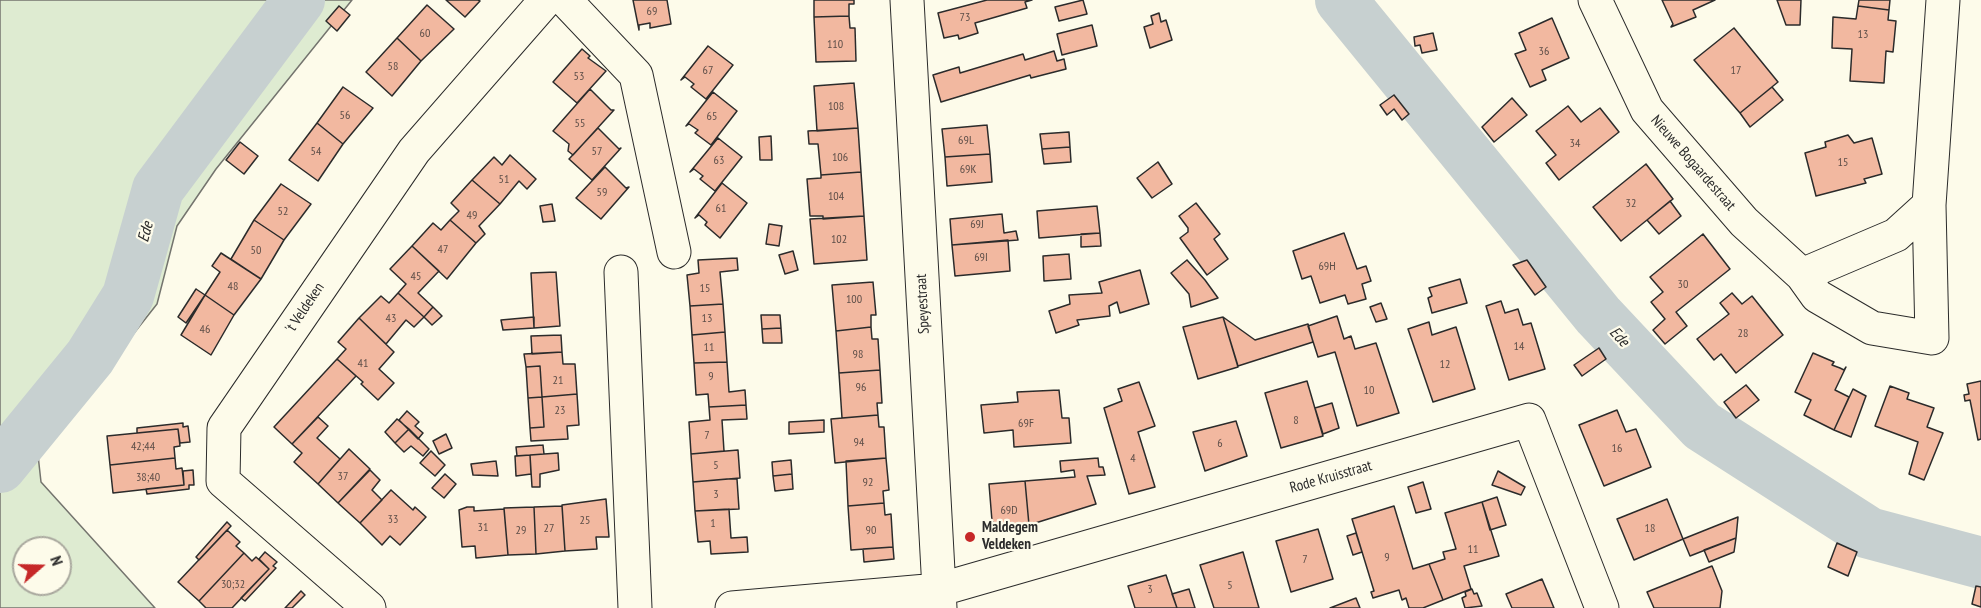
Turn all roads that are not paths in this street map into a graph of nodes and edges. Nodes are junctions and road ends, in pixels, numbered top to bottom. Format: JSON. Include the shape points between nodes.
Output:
{"nodes":[{"id":1,"x":546,"y":0,"type":"edge"},
{"id":2,"x":565,"y":0,"type":"edge"},
{"id":3,"x":907,"y":0,"type":"edge"},
{"id":4,"x":1595,"y":0,"type":"edge"},
{"id":5,"x":1943,"y":0,"type":"edge"},
{"id":6,"x":1929,"y":205,"type":"junction"},
{"id":7,"x":674,"y":252,"type":"dead end"},
{"id":8,"x":621,"y":272,"type":"dead end"},
{"id":9,"x":1802,"y":275,"type":"junction"},
{"id":10,"x":939,"y":599,"type":"edge"},
{"id":11,"x":369,"y":608,"type":"edge"},
{"id":12,"x":635,"y":608,"type":"edge"},
{"id":13,"x":732,"y":608,"type":"edge"},
{"id":14,"x":1602,"y":608,"type":"edge"}],
"edges":[{"from":1,"to":11,"type":"street","name":"'t Veldeken","via":[[414,151],[224,428],[223,481]]},
{"from":2,"to":7,"type":"street","via":[[636,75]]},
{"from":3,"to":10,"type":"street","name":"Speyestraat"},
{"from":4,"to":9,"type":"street","name":"Nieuwe Bogaardestraat","via":[[1647,110],[1744,222]]},
{"from":5,"to":6,"type":"street","name":"Nieuwe Bogaardestraat"},
{"from":6,"to":9,"type":"street","via":[[1896,235]]},
{"from":6,"to":9,"type":"street","name":"Nieuwe Bogaardestraat","via":[[1932,338],[1872,328],[1817,296]]},
{"from":8,"to":12,"type":"street"},
{"from":10,"to":13,"type":"street"},
{"from":10,"to":14,"type":"street","name":"Rode Kruisstraat","via":[[1529,420]]}]}
